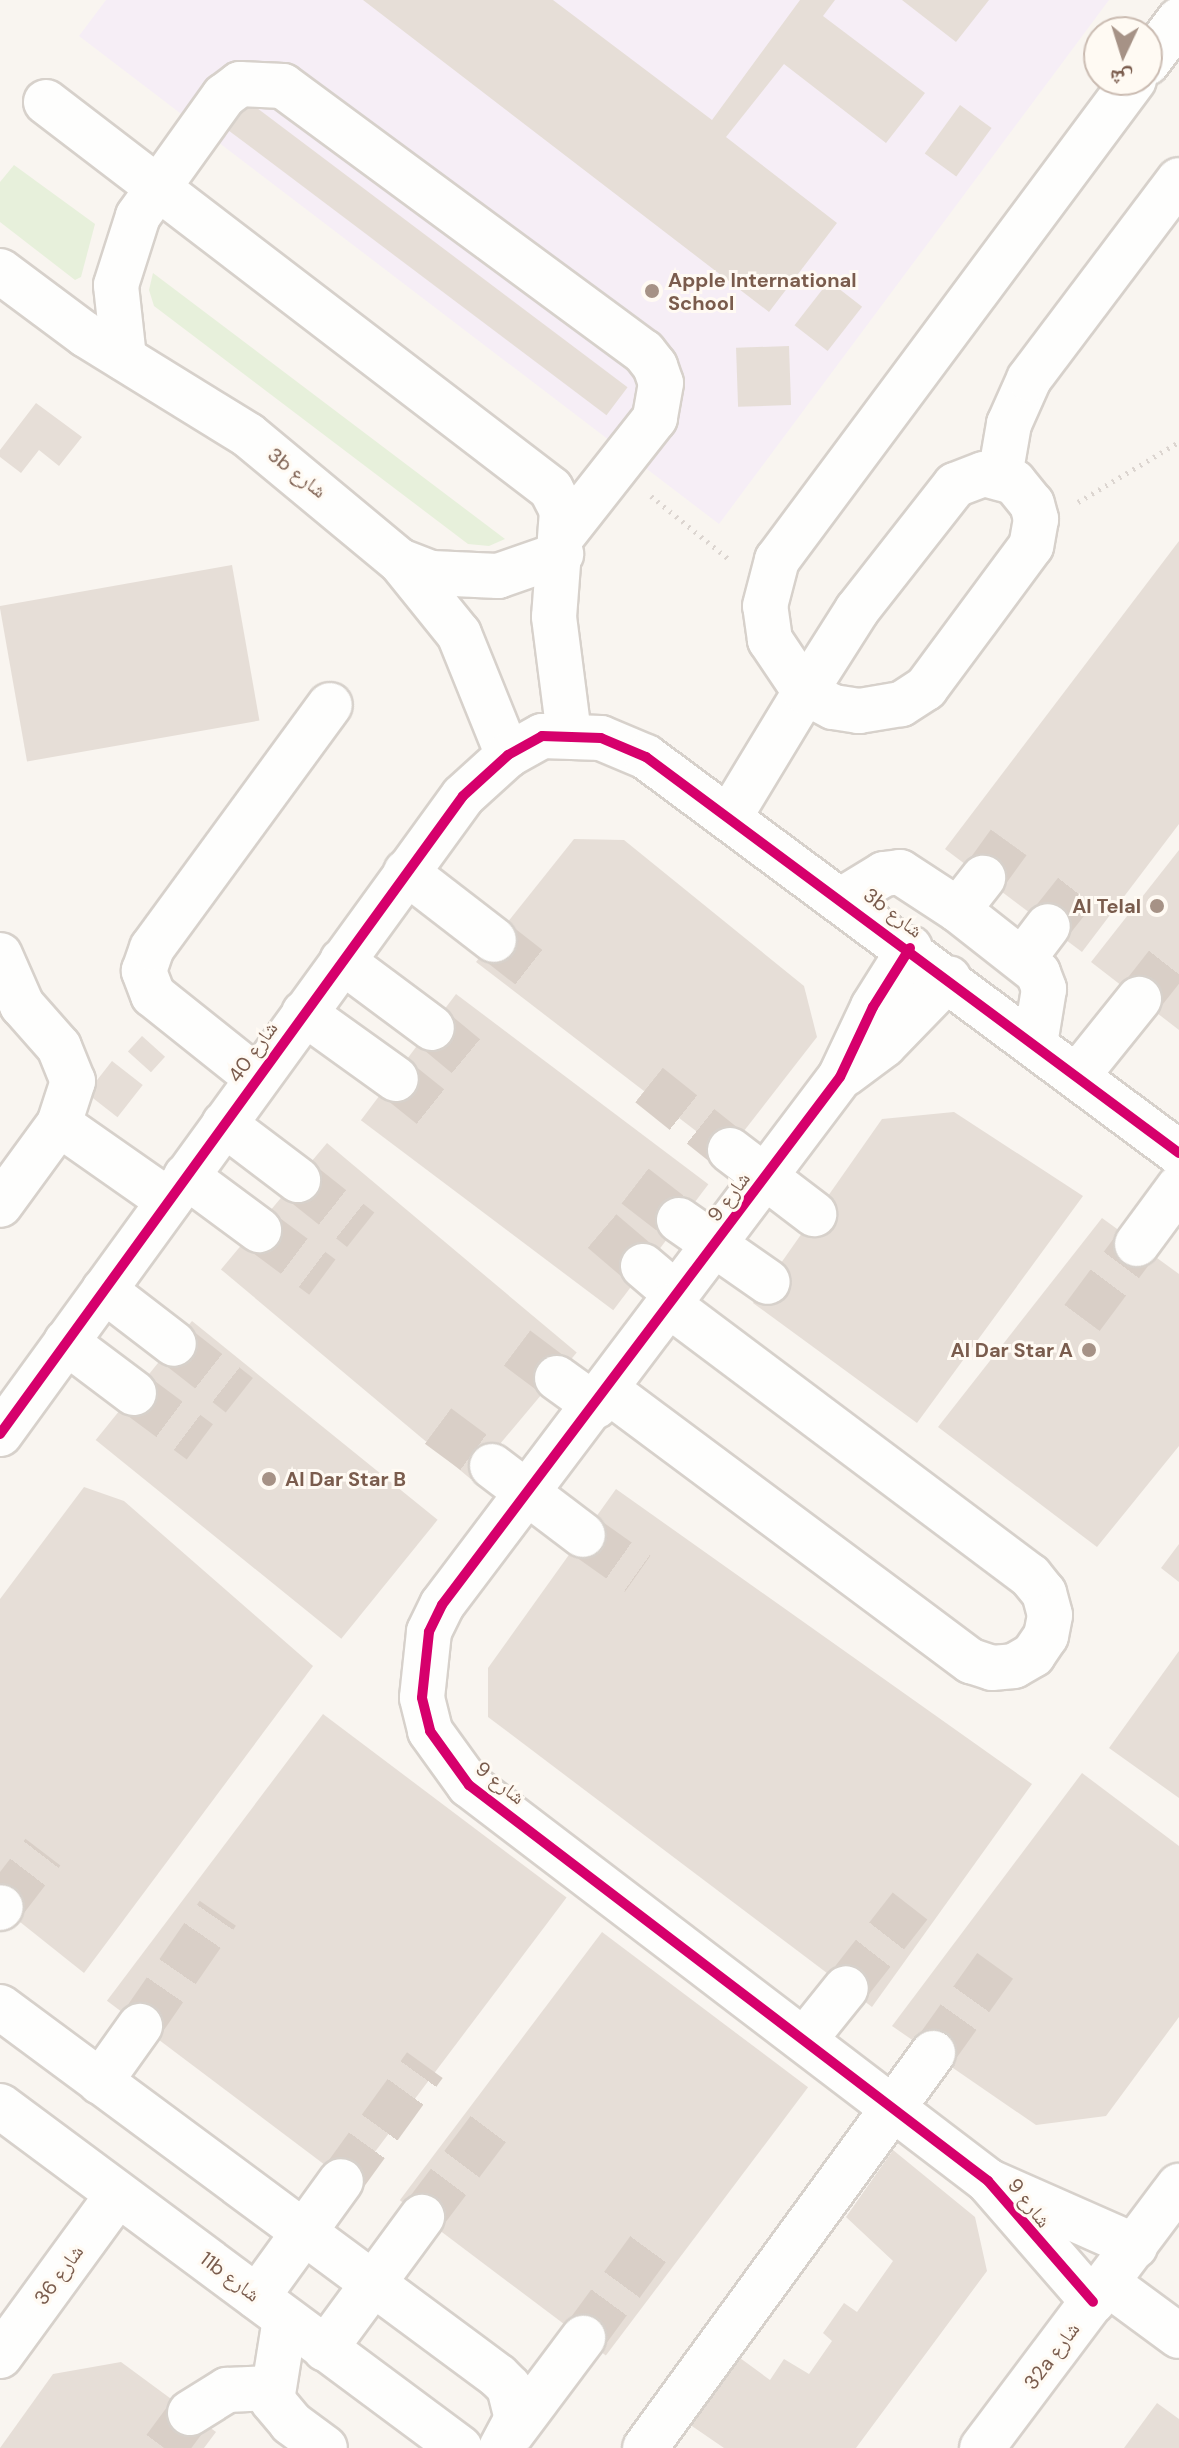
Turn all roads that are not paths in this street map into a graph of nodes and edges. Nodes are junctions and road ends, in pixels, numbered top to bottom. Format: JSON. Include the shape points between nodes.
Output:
{"nodes":[{"id":1,"x":1179,"y":20,"type":"edge"},
{"id":2,"x":1163,"y":42,"type":"edge"},
{"id":3,"x":1122,"y":96,"type":"edge"},
{"id":4,"x":46,"y":102,"type":"dead end"},
{"id":5,"x":1179,"y":180,"type":"edge"},
{"id":6,"x":157,"y":187,"type":"junction"},
{"id":7,"x":0,"y":271,"type":"edge"},
{"id":8,"x":124,"y":358,"type":"junction"},
{"id":9,"x":1000,"y":476,"type":"junction"},
{"id":10,"x":562,"y":544,"type":"junction"},
{"id":11,"x":400,"y":561,"type":"junction"},
{"id":12,"x":805,"y":692,"type":"junction"},
{"id":13,"x":330,"y":705,"type":"dead end"},
{"id":14,"x":569,"y":734,"type":"junction"},
{"id":15,"x":508,"y":755,"type":"junction"},
{"id":16,"x":730,"y":816,"type":"junction"},
{"id":17,"x":406,"y":872,"type":"junction"},
{"id":18,"x":843,"y":899,"type":"junction"},
{"id":19,"x":494,"y":940,"type":"tunnel mouth"},
{"id":20,"x":910,"y":948,"type":"junction"},
{"id":21,"x":0,"y":955,"type":"edge"},
{"id":22,"x":342,"y":961,"type":"junction"},
{"id":23,"x":949,"y":978,"type":"junction"},
{"id":24,"x":1139,"y":999,"type":"tunnel mouth"},
{"id":25,"x":304,"y":1013,"type":"junction"},
{"id":26,"x":432,"y":1028,"type":"tunnel mouth"},
{"id":27,"x":1035,"y":1044,"type":"junction"},
{"id":28,"x":1077,"y":1076,"type":"junction"},
{"id":29,"x":840,"y":1077,"type":"junction"},
{"id":30,"x":257,"y":1078,"type":"junction"},
{"id":31,"x":396,"y":1079,"type":"tunnel mouth"},
{"id":32,"x":59,"y":1124,"type":"junction"},
{"id":33,"x":224,"y":1124,"type":"junction"},
{"id":34,"x":730,"y":1150,"type":"tunnel mouth"},
{"id":35,"x":1179,"y":1153,"type":"edge"},
{"id":36,"x":765,"y":1178,"type":"junction"},
{"id":37,"x":298,"y":1180,"type":"tunnel mouth"},
{"id":38,"x":1179,"y":1187,"type":"edge"},
{"id":39,"x":178,"y":1188,"type":"junction"},
{"id":40,"x":0,"y":1205,"type":"edge"},
{"id":41,"x":814,"y":1214,"type":"dead end"},
{"id":42,"x":679,"y":1220,"type":"tunnel mouth"},
{"id":43,"x":259,"y":1230,"type":"tunnel mouth"},
{"id":44,"x":1137,"y":1244,"type":"tunnel mouth"},
{"id":45,"x":715,"y":1245,"type":"junction"},
{"id":46,"x":643,"y":1266,"type":"tunnel mouth"},
{"id":47,"x":768,"y":1282,"type":"dead end"},
{"id":48,"x":104,"y":1290,"type":"junction"},
{"id":49,"x":674,"y":1300,"type":"junction"},
{"id":50,"x":66,"y":1342,"type":"junction"},
{"id":51,"x":174,"y":1344,"type":"tunnel mouth"},
{"id":52,"x":557,"y":1378,"type":"tunnel mouth"},
{"id":53,"x":134,"y":1393,"type":"tunnel mouth"},
{"id":54,"x":601,"y":1398,"type":"junction"},
{"id":55,"x":0,"y":1434,"type":"edge"},
{"id":56,"x":492,"y":1466,"type":"tunnel mouth"},
{"id":57,"x":529,"y":1494,"type":"junction"},
{"id":58,"x":583,"y":1535,"type":"tunnel mouth"},
{"id":59,"x":846,"y":1988,"type":"tunnel mouth"},
{"id":60,"x":0,"y":2007,"type":"edge"},
{"id":61,"x":140,"y":2026,"type":"tunnel mouth"},
{"id":62,"x":805,"y":2039,"type":"junction"},
{"id":63,"x":933,"y":2053,"type":"tunnel mouth"},
{"id":64,"x":100,"y":2082,"type":"junction"},
{"id":65,"x":0,"y":2106,"type":"edge"},
{"id":66,"x":895,"y":2109,"type":"junction"},
{"id":67,"x":341,"y":2181,"type":"tunnel mouth"},
{"id":68,"x":988,"y":2181,"type":"junction"},
{"id":69,"x":1179,"y":2186,"type":"edge"},
{"id":70,"x":118,"y":2194,"type":"junction"},
{"id":71,"x":422,"y":2217,"type":"tunnel mouth"},
{"id":72,"x":303,"y":2234,"type":"junction"},
{"id":73,"x":1135,"y":2246,"type":"junction"},
{"id":74,"x":372,"y":2283,"type":"junction"},
{"id":75,"x":1100,"y":2292,"type":"junction"},
{"id":76,"x":271,"y":2308,"type":"junction"},
{"id":77,"x":1179,"y":2336,"type":"edge"},
{"id":78,"x":583,"y":2338,"type":"tunnel mouth"},
{"id":79,"x":325,"y":2349,"type":"junction"},
{"id":80,"x":0,"y":2356,"type":"edge"},
{"id":81,"x":190,"y":2413,"type":"tunnel mouth"},
{"id":82,"x":278,"y":2420,"type":"edge"},
{"id":83,"x":507,"y":2440,"type":"edge"},
{"id":84,"x":325,"y":2448,"type":"edge"},
{"id":85,"x":460,"y":2448,"type":"edge"},
{"id":86,"x":645,"y":2448,"type":"edge"},
{"id":87,"x":982,"y":2448,"type":"edge"}],
"edges":[{"from":1,"to":2,"type":"street"},
{"from":3,"to":12,"type":"street","via":[[786,547],[767,590],[770,640]]},
{"from":4,"to":6,"type":"street"},
{"from":5,"to":9,"type":"street","via":[[1029,379],[1009,424]]},
{"from":6,"to":8,"type":"street","via":[[123,250],[116,285]]},
{"from":6,"to":10,"type":"street","via":[[534,472],[562,511]]},
{"from":6,"to":10,"type":"street","via":[[224,96],[240,84],[262,81],[299,95],[644,352],[658,375],[661,401],[655,418]]},
{"from":7,"to":8,"type":"street","name":"3b شارع"},
{"from":8,"to":11,"type":"street","name":"3b شارع","via":[[258,443]]},
{"from":9,"to":12,"type":"street","via":[[969,477],[945,497],[857,610]]},
{"from":9,"to":12,"type":"street","via":[[1024,492],[1036,519],[1031,546],[926,688],[901,704],[859,711],[833,707]]},
{"from":10,"to":11,"type":"street","via":[[498,576],[432,573]]},
{"from":10,"to":14,"type":"street","via":[[554,617]]},
{"from":11,"to":15,"type":"street","name":"3b شارع","via":[[465,645]]},
{"from":12,"to":16,"type":"street"},
{"from":13,"to":30,"type":"street","via":[[152,948],[144,971],[153,995]]},
{"from":14,"to":15,"type":"street","name":"شارع 40","via":[[542,736]]},
{"from":14,"to":16,"type":"street","name":"3b شارع","via":[[601,738],[646,757]]},
{"from":15,"to":17,"type":"street","name":"شارع 40","via":[[463,796]]},
{"from":16,"to":18,"type":"street","name":"3b شارع"},
{"from":17,"to":19,"type":"street"},
{"from":17,"to":22,"type":"street","name":"شارع 40"},
{"from":18,"to":20,"type":"street","name":"3b شارع"},
{"from":18,"to":27,"type":"street","via":[[884,874],[900,872],[971,894],[1035,943],[1044,989]]},
{"from":20,"to":23,"type":"street","name":"3b شارع"},
{"from":20,"to":29,"type":"street","name":"شارع 9","via":[[873,1007]]},
{"from":21,"to":32,"type":"street","via":[[22,1005],[70,1064],[72,1096]]},
{"from":22,"to":25,"type":"street","name":"شارع 40"},
{"from":22,"to":26,"type":"street"},
{"from":23,"to":27,"type":"street","name":"3b شارع"},
{"from":23,"to":29,"type":"street","name":"شارع 9","via":[[884,1045]]},
{"from":24,"to":28,"type":"street"},
{"from":25,"to":30,"type":"street","name":"شارع 40"},
{"from":25,"to":31,"type":"street"},
{"from":27,"to":28,"type":"street","name":"3b شارع"},
{"from":28,"to":35,"type":"street","name":"3b شارع"},
{"from":29,"to":36,"type":"street","name":"شارع 9"},
{"from":30,"to":33,"type":"street","name":"شارع 40"},
{"from":32,"to":39,"type":"street"},
{"from":32,"to":40,"type":"street"},
{"from":33,"to":37,"type":"street"},
{"from":33,"to":39,"type":"street","name":"شارع 40"},
{"from":34,"to":36,"type":"street"},
{"from":36,"to":41,"type":"street"},
{"from":36,"to":45,"type":"street","name":"شارع 9"},
{"from":38,"to":44,"type":"street"},
{"from":39,"to":43,"type":"street"},
{"from":39,"to":48,"type":"street","name":"شارع 40"},
{"from":42,"to":45,"type":"street"},
{"from":45,"to":47,"type":"street"},
{"from":45,"to":49,"type":"street","name":"شارع 9"},
{"from":46,"to":49,"type":"street"},
{"from":48,"to":50,"type":"street","name":"شارع 40"},
{"from":48,"to":51,"type":"street"},
{"from":49,"to":54,"type":"street","name":"شارع 9"},
{"from":49,"to":54,"type":"street","via":[[1030,1576],[1044,1593],[1050,1615],[1046,1636],[1033,1655],[1014,1666],[992,1668],[971,1661]]},
{"from":50,"to":53,"type":"street"},
{"from":50,"to":55,"type":"street","name":"شارع 40"},
{"from":52,"to":54,"type":"street"},
{"from":54,"to":57,"type":"street","name":"شارع 9"},
{"from":56,"to":57,"type":"street"},
{"from":57,"to":58,"type":"street"},
{"from":57,"to":62,"type":"street","name":"شارع 9","via":[[468,1576],[446,1645],[448,1714],[475,1777],[497,1804]]},
{"from":59,"to":62,"type":"street"},
{"from":60,"to":64,"type":"street"},
{"from":61,"to":64,"type":"street"},
{"from":62,"to":66,"type":"street","name":"شارع 9"},
{"from":63,"to":66,"type":"street"},
{"from":64,"to":72,"type":"street"},
{"from":65,"to":70,"type":"street","name":"11b شارع"},
{"from":66,"to":68,"type":"street","name":"شارع 9"},
{"from":66,"to":86,"type":"street"},
{"from":67,"to":72,"type":"street"},
{"from":68,"to":73,"type":"street","name":"شارع 9"},
{"from":68,"to":75,"type":"street","name":"شارع 9","via":[[1024,2228]]},
{"from":69,"to":73,"type":"street","name":"32a شارع"},
{"from":70,"to":76,"type":"street","name":"11b شارع"},
{"from":70,"to":80,"type":"street","name":"شارع 36"},
{"from":71,"to":74,"type":"street"},
{"from":72,"to":74,"type":"street"},
{"from":72,"to":76,"type":"street"},
{"from":73,"to":75,"type":"street","name":"32a شارع"},
{"from":74,"to":79,"type":"street"},
{"from":74,"to":83,"type":"street","via":[[509,2387],[517,2418]]},
{"from":75,"to":77,"type":"street","name":"شارع 9"},
{"from":75,"to":87,"type":"street","name":"32a شارع"},
{"from":76,"to":79,"type":"street","name":"11b شارع"},
{"from":76,"to":82,"type":"street"},
{"from":78,"to":83,"type":"street"},
{"from":79,"to":85,"type":"street","name":"11b شارع"},
{"from":81,"to":82,"type":"street","via":[[227,2390]]},
{"from":82,"to":84,"type":"street"}]}
